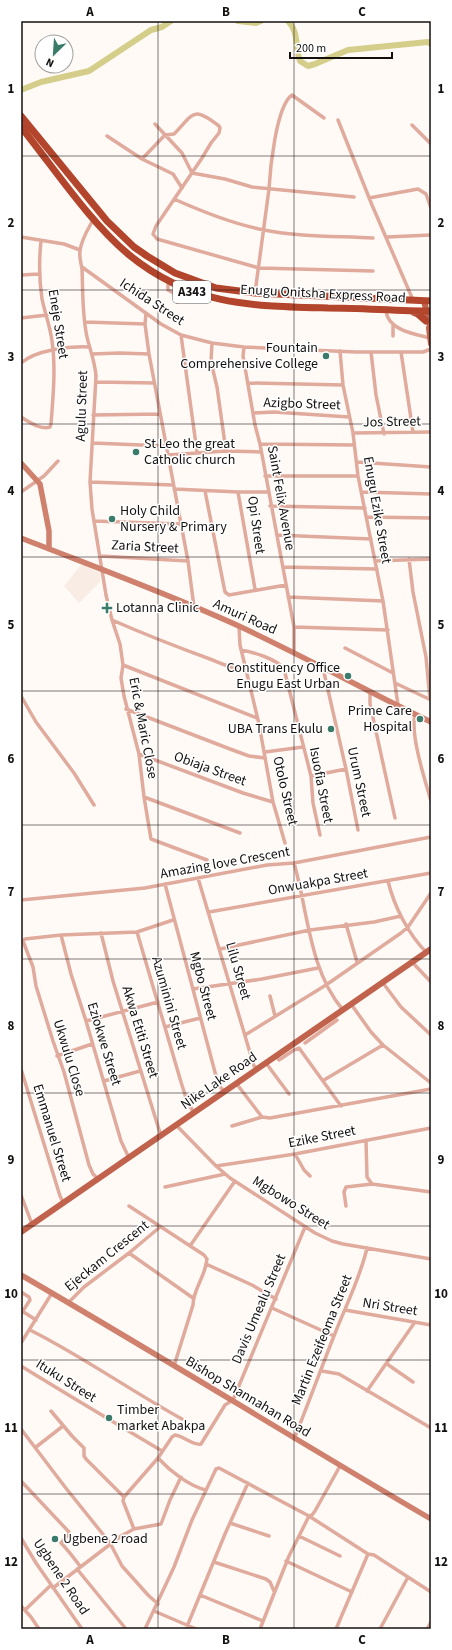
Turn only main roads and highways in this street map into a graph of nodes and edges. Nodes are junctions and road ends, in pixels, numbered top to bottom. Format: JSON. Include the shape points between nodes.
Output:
{"nodes":[{"id":1,"x":21,"y":116,"type":"edge"},
{"id":2,"x":21,"y":127,"type":"edge"},
{"id":3,"x":413,"y":301,"type":"junction"},
{"id":4,"x":427,"y":301,"type":"edge"},
{"id":5,"x":409,"y":311,"type":"junction"},
{"id":6,"x":425,"y":311,"type":"edge"},
{"id":7,"x":429,"y":322,"type":"edge"},
{"id":8,"x":431,"y":341,"type":"edge"},
{"id":9,"x":21,"y":462,"type":"edge"},
{"id":10,"x":21,"y":538,"type":"edge"},
{"id":11,"x":49,"y":549,"type":"junction"},
{"id":12,"x":431,"y":722,"type":"edge"},
{"id":13,"x":429,"y":951,"type":"edge"},
{"id":14,"x":21,"y":1232,"type":"edge"},
{"id":15,"x":21,"y":1275,"type":"edge"},
{"id":16,"x":431,"y":1519,"type":"edge"}],
"edges":[{"from":1,"to":3,"type":"highway","name":"Enugu Onitsha Express Road","number":"A343","via":[[107,221],[134,247],[164,267],[185,277],[216,288],[255,293]]},
{"from":2,"to":5,"type":"highway","name":"Enugu Onitsha Express Road","number":"A343","via":[[94,219],[128,254],[147,269],[181,288],[208,297],[253,305]]},
{"from":3,"to":4,"type":"highway","name":"Enugu Onitsha Express Road","number":"A343"},
{"from":3,"to":6,"type":"main road"},
{"from":4,"to":6,"type":"main road"},
{"from":5,"to":6,"type":"highway","name":"Enugu Onitsha Express Road","number":"A343"},
{"from":5,"to":7,"type":"highway"},
{"from":6,"to":7,"type":"main road"},
{"from":7,"to":8,"type":"main road"},
{"from":9,"to":11,"type":"main road","via":[[38,480],[49,531]]},
{"from":10,"to":11,"type":"main road","name":"Amuri Road"},
{"from":11,"to":12,"type":"main road","name":"Amuri Road","via":[[239,627]]},
{"from":13,"to":14,"type":"main road","name":"Nike Lake Road","via":[[351,1004],[304,1040],[258,1068]]},
{"from":15,"to":16,"type":"main road","name":"Bishop Shannahan Road"}]}
